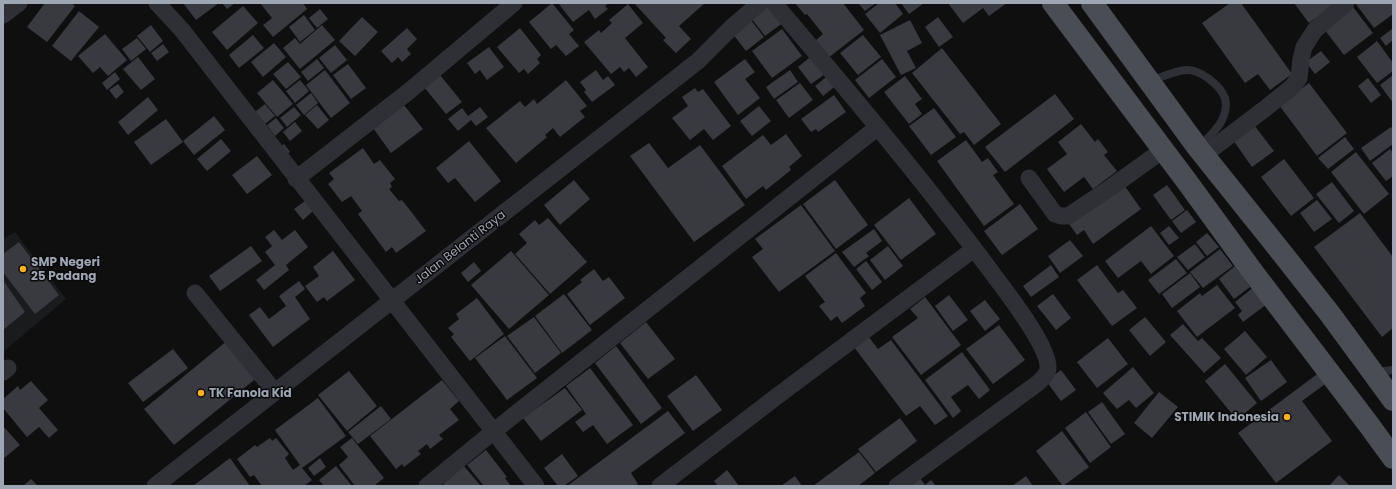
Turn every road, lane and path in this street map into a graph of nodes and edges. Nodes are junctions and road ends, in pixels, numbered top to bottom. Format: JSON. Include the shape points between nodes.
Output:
{"nodes":[{"id":1,"x":19,"y":3,"type":"edge"},
{"id":2,"x":157,"y":3,"type":"edge"},
{"id":3,"x":514,"y":3,"type":"edge"},
{"id":4,"x":760,"y":3,"type":"edge"},
{"id":5,"x":774,"y":3,"type":"edge"},
{"id":6,"x":1053,"y":3,"type":"edge"},
{"id":7,"x":1092,"y":3,"type":"edge"},
{"id":8,"x":1346,"y":3,"type":"edge"},
{"id":9,"x":3,"y":15,"type":"edge"},
{"id":10,"x":1150,"y":81,"type":"junction"},
{"id":11,"x":878,"y":127,"type":"junction"},
{"id":12,"x":1163,"y":150,"type":"junction"},
{"id":13,"x":1201,"y":152,"type":"junction"},
{"id":14,"x":296,"y":178,"type":"junction"},
{"id":15,"x":1029,"y":178,"type":"dead end"},
{"id":16,"x":1241,"y":201,"type":"junction"},
{"id":17,"x":1216,"y":221,"type":"junction"},
{"id":18,"x":974,"y":249,"type":"junction"},
{"id":19,"x":195,"y":293,"type":"dead end"},
{"id":20,"x":392,"y":300,"type":"junction"},
{"id":21,"x":1383,"y":371,"type":"edge"},
{"id":22,"x":275,"y":392,"type":"junction"},
{"id":23,"x":1393,"y":400,"type":"edge"},
{"id":24,"x":494,"y":431,"type":"junction"},
{"id":25,"x":1393,"y":458,"type":"edge"},
{"id":26,"x":155,"y":486,"type":"edge"},
{"id":27,"x":427,"y":486,"type":"edge"},
{"id":28,"x":536,"y":486,"type":"edge"},
{"id":29,"x":660,"y":486,"type":"edge"},
{"id":30,"x":897,"y":486,"type":"edge"}],
"edges":[{"from":1,"to":9,"type":"street"},
{"from":2,"to":14,"type":"street","via":[[182,30]]},
{"from":3,"to":14,"type":"street","via":[[408,92]]},
{"from":4,"to":20,"type":"street","name":"Jalan Belanti Raya","via":[[698,61]]},
{"from":5,"to":11,"type":"street"},
{"from":6,"to":12,"type":"main road"},
{"from":7,"to":10,"type":"main road"},
{"from":8,"to":13,"type":"street","via":[[1315,30],[1304,47],[1299,78],[1292,87],[1268,108]]},
{"from":10,"to":13,"type":"main road"},
{"from":10,"to":13,"type":"lane","via":[[1187,70],[1205,75],[1216,85],[1225,98],[1225,111],[1221,122]]},
{"from":11,"to":18,"type":"street"},
{"from":11,"to":24,"type":"street"},
{"from":12,"to":15,"type":"street","via":[[1068,216],[1056,214]]},
{"from":12,"to":17,"type":"main road"},
{"from":13,"to":16,"type":"main road"},
{"from":14,"to":20,"type":"street"},
{"from":16,"to":17,"type":"main road"},
{"from":16,"to":21,"type":"main road","via":[[1306,284]]},
{"from":17,"to":25,"type":"main road"},
{"from":18,"to":29,"type":"street"},
{"from":18,"to":30,"type":"street","via":[[1022,314],[1039,342],[1048,369],[1038,383]]},
{"from":19,"to":22,"type":"street"},
{"from":20,"to":22,"type":"street","name":"Jalan Belanti Raya"},
{"from":20,"to":24,"type":"street"},
{"from":21,"to":23,"type":"main road"},
{"from":22,"to":26,"type":"street","name":"Jalan Belanti Raya"},
{"from":24,"to":27,"type":"street"},
{"from":24,"to":28,"type":"street"}]}
